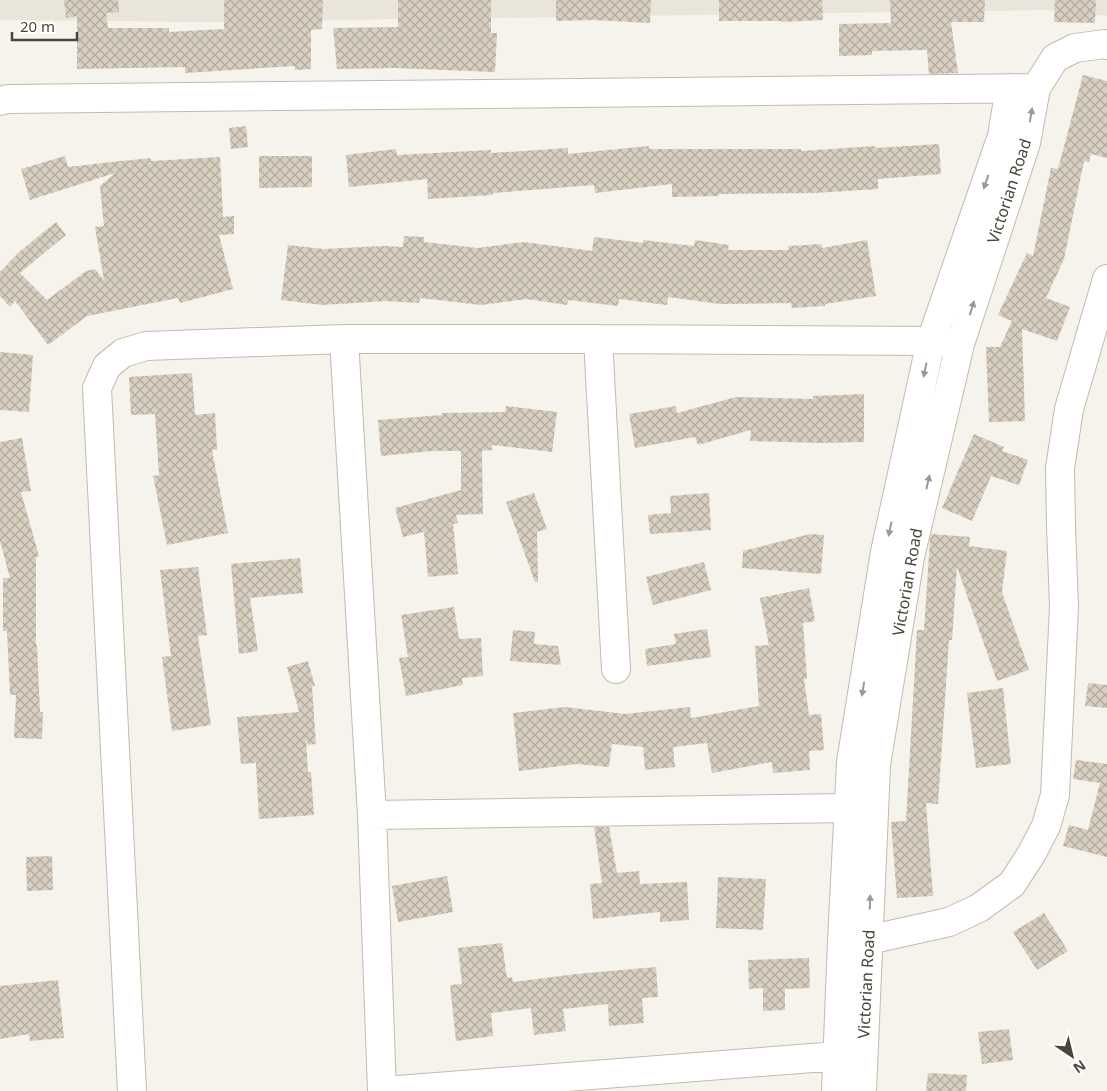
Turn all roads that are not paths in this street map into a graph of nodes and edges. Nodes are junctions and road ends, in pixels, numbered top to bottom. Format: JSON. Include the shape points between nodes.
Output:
{"nodes":[{"id":1,"x":1107,"y":45,"type":"edge"},
{"id":2,"x":1010,"y":88,"type":"junction"},
{"id":3,"x":1036,"y":88,"type":"junction"},
{"id":4,"x":0,"y":101,"type":"edge"},
{"id":5,"x":1107,"y":279,"type":"edge"},
{"id":6,"x":344,"y":338,"type":"junction"},
{"id":7,"x":598,"y":339,"type":"junction"},
{"id":8,"x":931,"y":341,"type":"junction"},
{"id":9,"x":960,"y":344,"type":"junction"},
{"id":10,"x":616,"y":669,"type":"dead end"},
{"id":11,"x":861,"y":806,"type":"junction"},
{"id":12,"x":372,"y":815,"type":"junction"},
{"id":13,"x":868,"y":940,"type":"junction"},
{"id":14,"x":851,"y":1057,"type":"junction"},
{"id":15,"x":132,"y":1091,"type":"edge"},
{"id":16,"x":383,"y":1091,"type":"edge"},
{"id":17,"x":836,"y":1091,"type":"edge"},
{"id":18,"x":862,"y":1091,"type":"edge"}],
"edges":[{"from":1,"to":3,"type":"lane","via":[[1075,48],[1055,58]]},
{"from":2,"to":3,"type":"lane"},
{"from":2,"to":4,"type":"lane"},
{"from":2,"to":8,"type":"lane","name":"Victorian Road","one_way":true,"via":[[1002,136]]},
{"from":9,"to":3,"type":"lane","name":"Victorian Road","one_way":true,"via":[[1026,142]]},
{"from":5,"to":13,"type":"lane","via":[[1070,409],[1060,468],[1064,606],[1054,795],[1046,826],[1012,884],[979,908],[948,922]]},
{"from":6,"to":7,"type":"lane"},
{"from":6,"to":12,"type":"lane"},
{"from":6,"to":15,"type":"lane","via":[[146,346],[122,353],[107,366],[97,388]]},
{"from":7,"to":8,"type":"lane"},
{"from":7,"to":10,"type":"lane"},
{"from":8,"to":9,"type":"lane"},
{"from":8,"to":11,"type":"lane","name":"Victorian Road","one_way":true,"via":[[885,552],[851,762]]},
{"from":11,"to":9,"type":"lane","name":"Victorian Road","one_way":true,"via":[[876,765],[910,557]]},
{"from":11,"to":12,"type":"lane"},
{"from":13,"to":11,"type":"lane","name":"Victorian Road","one_way":true},
{"from":11,"to":14,"type":"lane","name":"Victorian Road","via":[[842,932]]},
{"from":12,"to":16,"type":"lane"},
{"from":13,"to":14,"type":"lane","name":"Victorian Road"},
{"from":14,"to":16,"type":"lane"},
{"from":14,"to":17,"type":"lane","name":"Victorian Road"},
{"from":14,"to":18,"type":"lane","name":"Victorian Road"}]}
